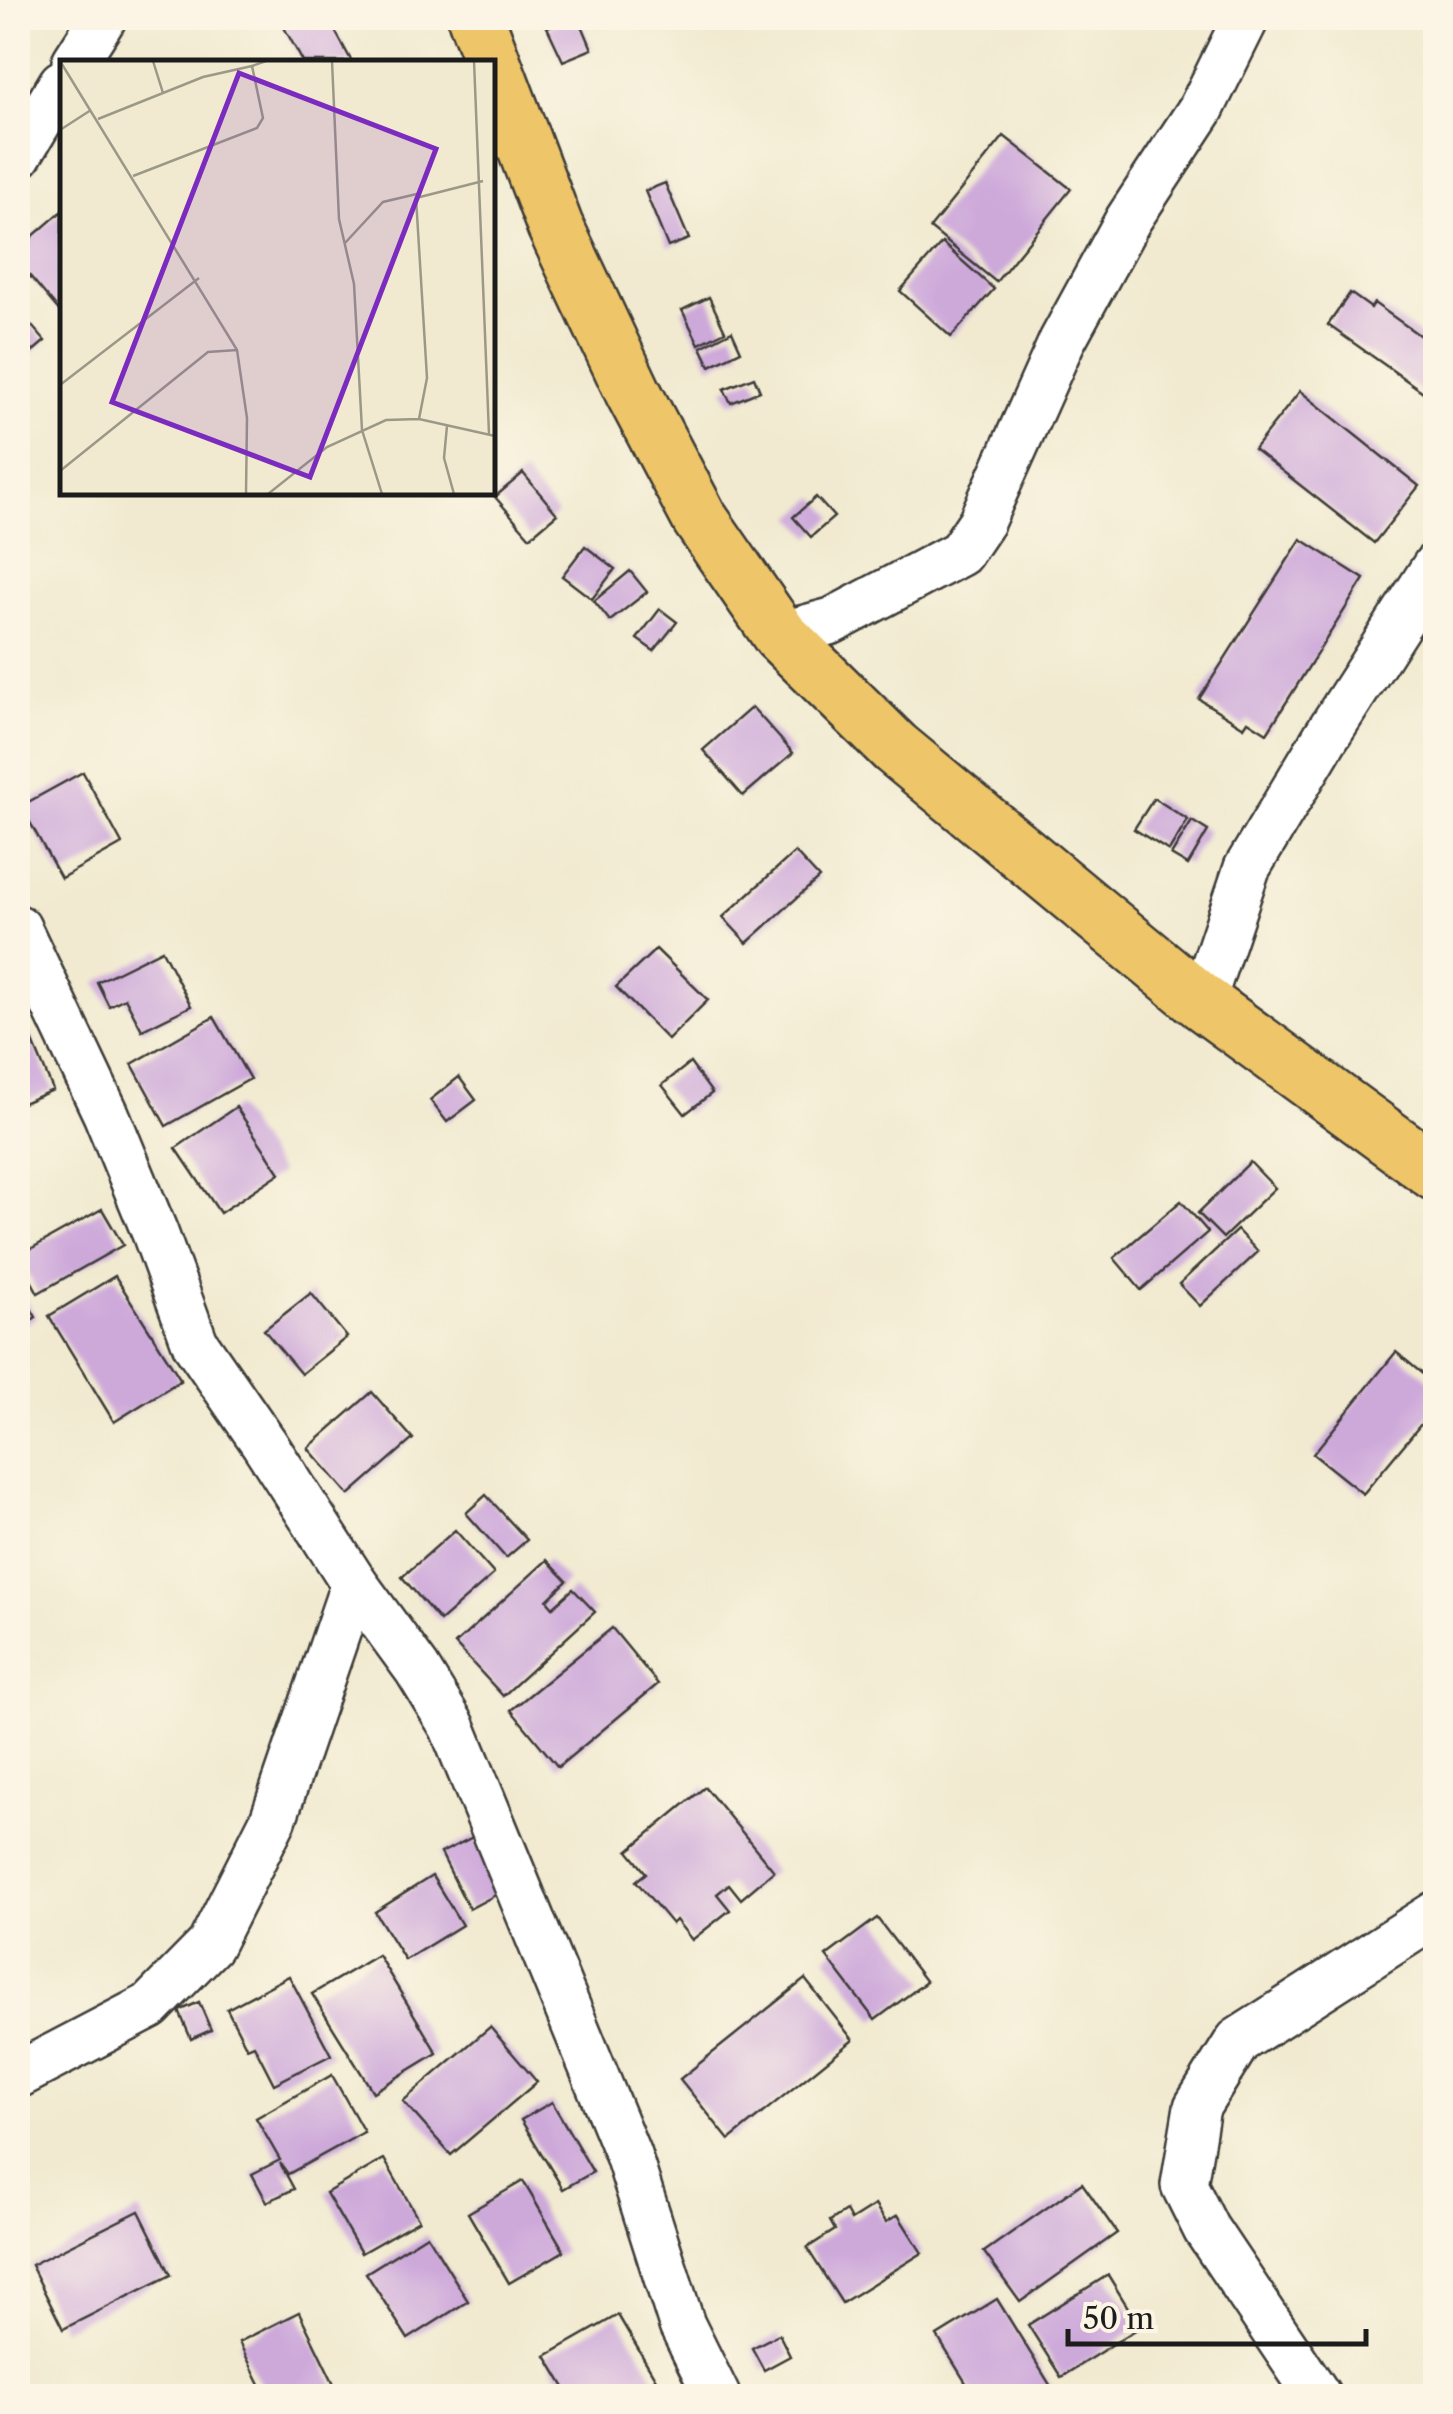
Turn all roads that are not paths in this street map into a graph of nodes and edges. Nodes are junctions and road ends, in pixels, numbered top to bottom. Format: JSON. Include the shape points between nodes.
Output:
{"nodes":[{"id":1,"x":103,"y":18,"type":"edge"},
{"id":2,"x":476,"y":18,"type":"edge"},
{"id":3,"x":1246,"y":18,"type":"edge"},
{"id":4,"x":76,"y":60,"type":"edge"},
{"id":5,"x":492,"y":60,"type":"edge"},
{"id":6,"x":495,"y":68,"type":"edge"},
{"id":7,"x":60,"y":86,"type":"edge"},
{"id":8,"x":18,"y":156,"type":"edge"},
{"id":9,"x":1436,"y":565,"type":"edge"},
{"id":10,"x":780,"y":635,"type":"junction"},
{"id":11,"x":18,"y":928,"type":"edge"},
{"id":12,"x":1202,"y":1002,"type":"junction"},
{"id":13,"x":1436,"y":1173,"type":"edge"},
{"id":14,"x":354,"y":1583,"type":"junction"},
{"id":15,"x":1436,"y":1914,"type":"edge"},
{"id":16,"x":18,"y":2075,"type":"edge"},
{"id":17,"x":717,"y":2396,"type":"edge"},
{"id":18,"x":1318,"y":2396,"type":"edge"}],
"edges":[{"from":1,"to":4,"type":"street"},
{"from":2,"to":5,"type":"main road"},
{"from":3,"to":10,"type":"street","via":[[1201,109],[1128,220],[1062,341],[981,522],[960,554],[832,621]]},
{"from":6,"to":10,"type":"main road","via":[[555,226],[633,392],[700,518]]},
{"from":7,"to":8,"type":"street"},
{"from":9,"to":12,"type":"street","via":[[1247,868]]},
{"from":10,"to":12,"type":"main road","via":[[895,748]]},
{"from":11,"to":14,"type":"street","via":[[106,1114],[195,1343]]},
{"from":12,"to":13,"type":"main road"},
{"from":14,"to":16,"type":"street","via":[[273,1820],[210,1946],[150,2006]]},
{"from":14,"to":17,"type":"street","via":[[452,1726],[628,2154],[682,2325]]},
{"from":15,"to":18,"type":"street","via":[[1238,2040],[1197,2107],[1184,2185],[1206,2230]]}]}
